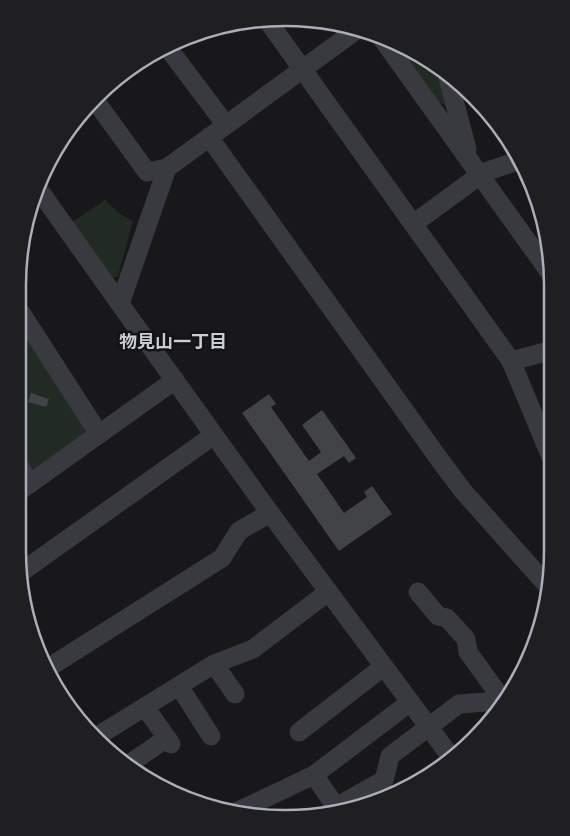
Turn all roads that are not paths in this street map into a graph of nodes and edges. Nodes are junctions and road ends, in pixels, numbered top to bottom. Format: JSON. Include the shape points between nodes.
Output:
{"nodes":[{"id":1,"x":272,"y":27,"type":"edge"},
{"id":2,"x":351,"y":35,"type":"edge"},
{"id":3,"x":389,"y":48,"type":"edge"},
{"id":4,"x":172,"y":53,"type":"edge"},
{"id":5,"x":303,"y":69,"type":"junction"},
{"id":6,"x":450,"y":86,"type":"edge"},
{"id":7,"x":99,"y":105,"type":"edge"},
{"id":8,"x":226,"y":125,"type":"junction"},
{"id":9,"x":209,"y":137,"type":"junction"},
{"id":10,"x":512,"y":162,"type":"edge"},
{"id":11,"x":167,"y":168,"type":"junction"},
{"id":12,"x":476,"y":169,"type":"junction"},
{"id":13,"x":43,"y":195,"type":"edge"},
{"id":14,"x":413,"y":224,"type":"junction"},
{"id":15,"x":543,"y":263,"type":"edge"},
{"id":16,"x":120,"y":304,"type":"junction"},
{"id":17,"x":26,"y":321,"type":"edge"},
{"id":18,"x":544,"y":352,"type":"edge"},
{"id":19,"x":511,"y":361,"type":"junction"},
{"id":20,"x":175,"y":380,"type":"junction"},
{"id":21,"x":99,"y":434,"type":"junction"},
{"id":22,"x":214,"y":435,"type":"junction"},
{"id":23,"x":544,"y":440,"type":"edge"},
{"id":24,"x":26,"y":487,"type":"edge"},
{"id":25,"x":270,"y":513,"type":"junction"},
{"id":26,"x":27,"y":568,"type":"edge"},
{"id":27,"x":543,"y":572,"type":"edge"},
{"id":28,"x":328,"y":592,"type":"junction"},
{"id":29,"x":418,"y":592,"type":"dead end"},
{"id":30,"x":214,"y":664,"type":"junction"},
{"id":31,"x":53,"y":665,"type":"edge"},
{"id":32,"x":383,"y":667,"type":"junction"},
{"id":33,"x":179,"y":686,"type":"junction"},
{"id":34,"x":235,"y":694,"type":"dead end"},
{"id":35,"x":499,"y":697,"type":"edge"},
{"id":36,"x":496,"y":700,"type":"edge"},
{"id":37,"x":409,"y":703,"type":"junction"},
{"id":38,"x":145,"y":707,"type":"junction"},
{"id":39,"x":428,"y":728,"type":"junction"},
{"id":40,"x":299,"y":732,"type":"dead end"},
{"id":41,"x":102,"y":734,"type":"edge"},
{"id":42,"x":211,"y":736,"type":"dead end"},
{"id":43,"x":447,"y":753,"type":"edge"},
{"id":44,"x":134,"y":761,"type":"edge"},
{"id":45,"x":314,"y":775,"type":"junction"},
{"id":46,"x":343,"y":803,"type":"edge"},
{"id":47,"x":335,"y":805,"type":"edge"},
{"id":48,"x":246,"y":807,"type":"edge"}],
"edges":[{"from":1,"to":5,"type":"street"},
{"from":2,"to":5,"type":"street"},
{"from":3,"to":12,"type":"street"},
{"from":4,"to":8,"type":"street"},
{"from":5,"to":8,"type":"street"},
{"from":5,"to":14,"type":"street"},
{"from":6,"to":12,"type":"street"},
{"from":7,"to":11,"type":"street","via":[[147,172]]},
{"from":8,"to":9,"type":"street"},
{"from":9,"to":11,"type":"street"},
{"from":9,"to":27,"type":"street","via":[[463,492]]},
{"from":10,"to":12,"type":"street"},
{"from":11,"to":16,"type":"street"},
{"from":12,"to":14,"type":"street"},
{"from":12,"to":15,"type":"street"},
{"from":13,"to":16,"type":"street"},
{"from":14,"to":19,"type":"street"},
{"from":16,"to":20,"type":"street"},
{"from":17,"to":21,"type":"street"},
{"from":18,"to":19,"type":"street"},
{"from":19,"to":23,"type":"street"},
{"from":20,"to":21,"type":"street"},
{"from":20,"to":22,"type":"street"},
{"from":21,"to":24,"type":"street"},
{"from":22,"to":25,"type":"street"},
{"from":22,"to":26,"type":"street"},
{"from":25,"to":28,"type":"street"},
{"from":25,"to":31,"type":"street","via":[[239,531],[222,558]]},
{"from":28,"to":30,"type":"street","via":[[253,648]]},
{"from":28,"to":32,"type":"street"},
{"from":29,"to":35,"type":"street","via":[[438,616],[447,618],[466,639],[468,652]]},
{"from":30,"to":33,"type":"street"},
{"from":30,"to":34,"type":"street"},
{"from":32,"to":37,"type":"street"},
{"from":32,"to":40,"type":"street"},
{"from":33,"to":38,"type":"street"},
{"from":33,"to":42,"type":"street"},
{"from":36,"to":39,"type":"street","via":[[459,704]]},
{"from":37,"to":39,"type":"street"},
{"from":37,"to":45,"type":"street"},
{"from":38,"to":41,"type":"street"},
{"from":38,"to":44,"type":"street","via":[[169,741]]},
{"from":39,"to":43,"type":"street"},
{"from":39,"to":46,"type":"street","via":[[390,756],[384,780]]},
{"from":45,"to":47,"type":"street"},
{"from":45,"to":48,"type":"street"}]}
